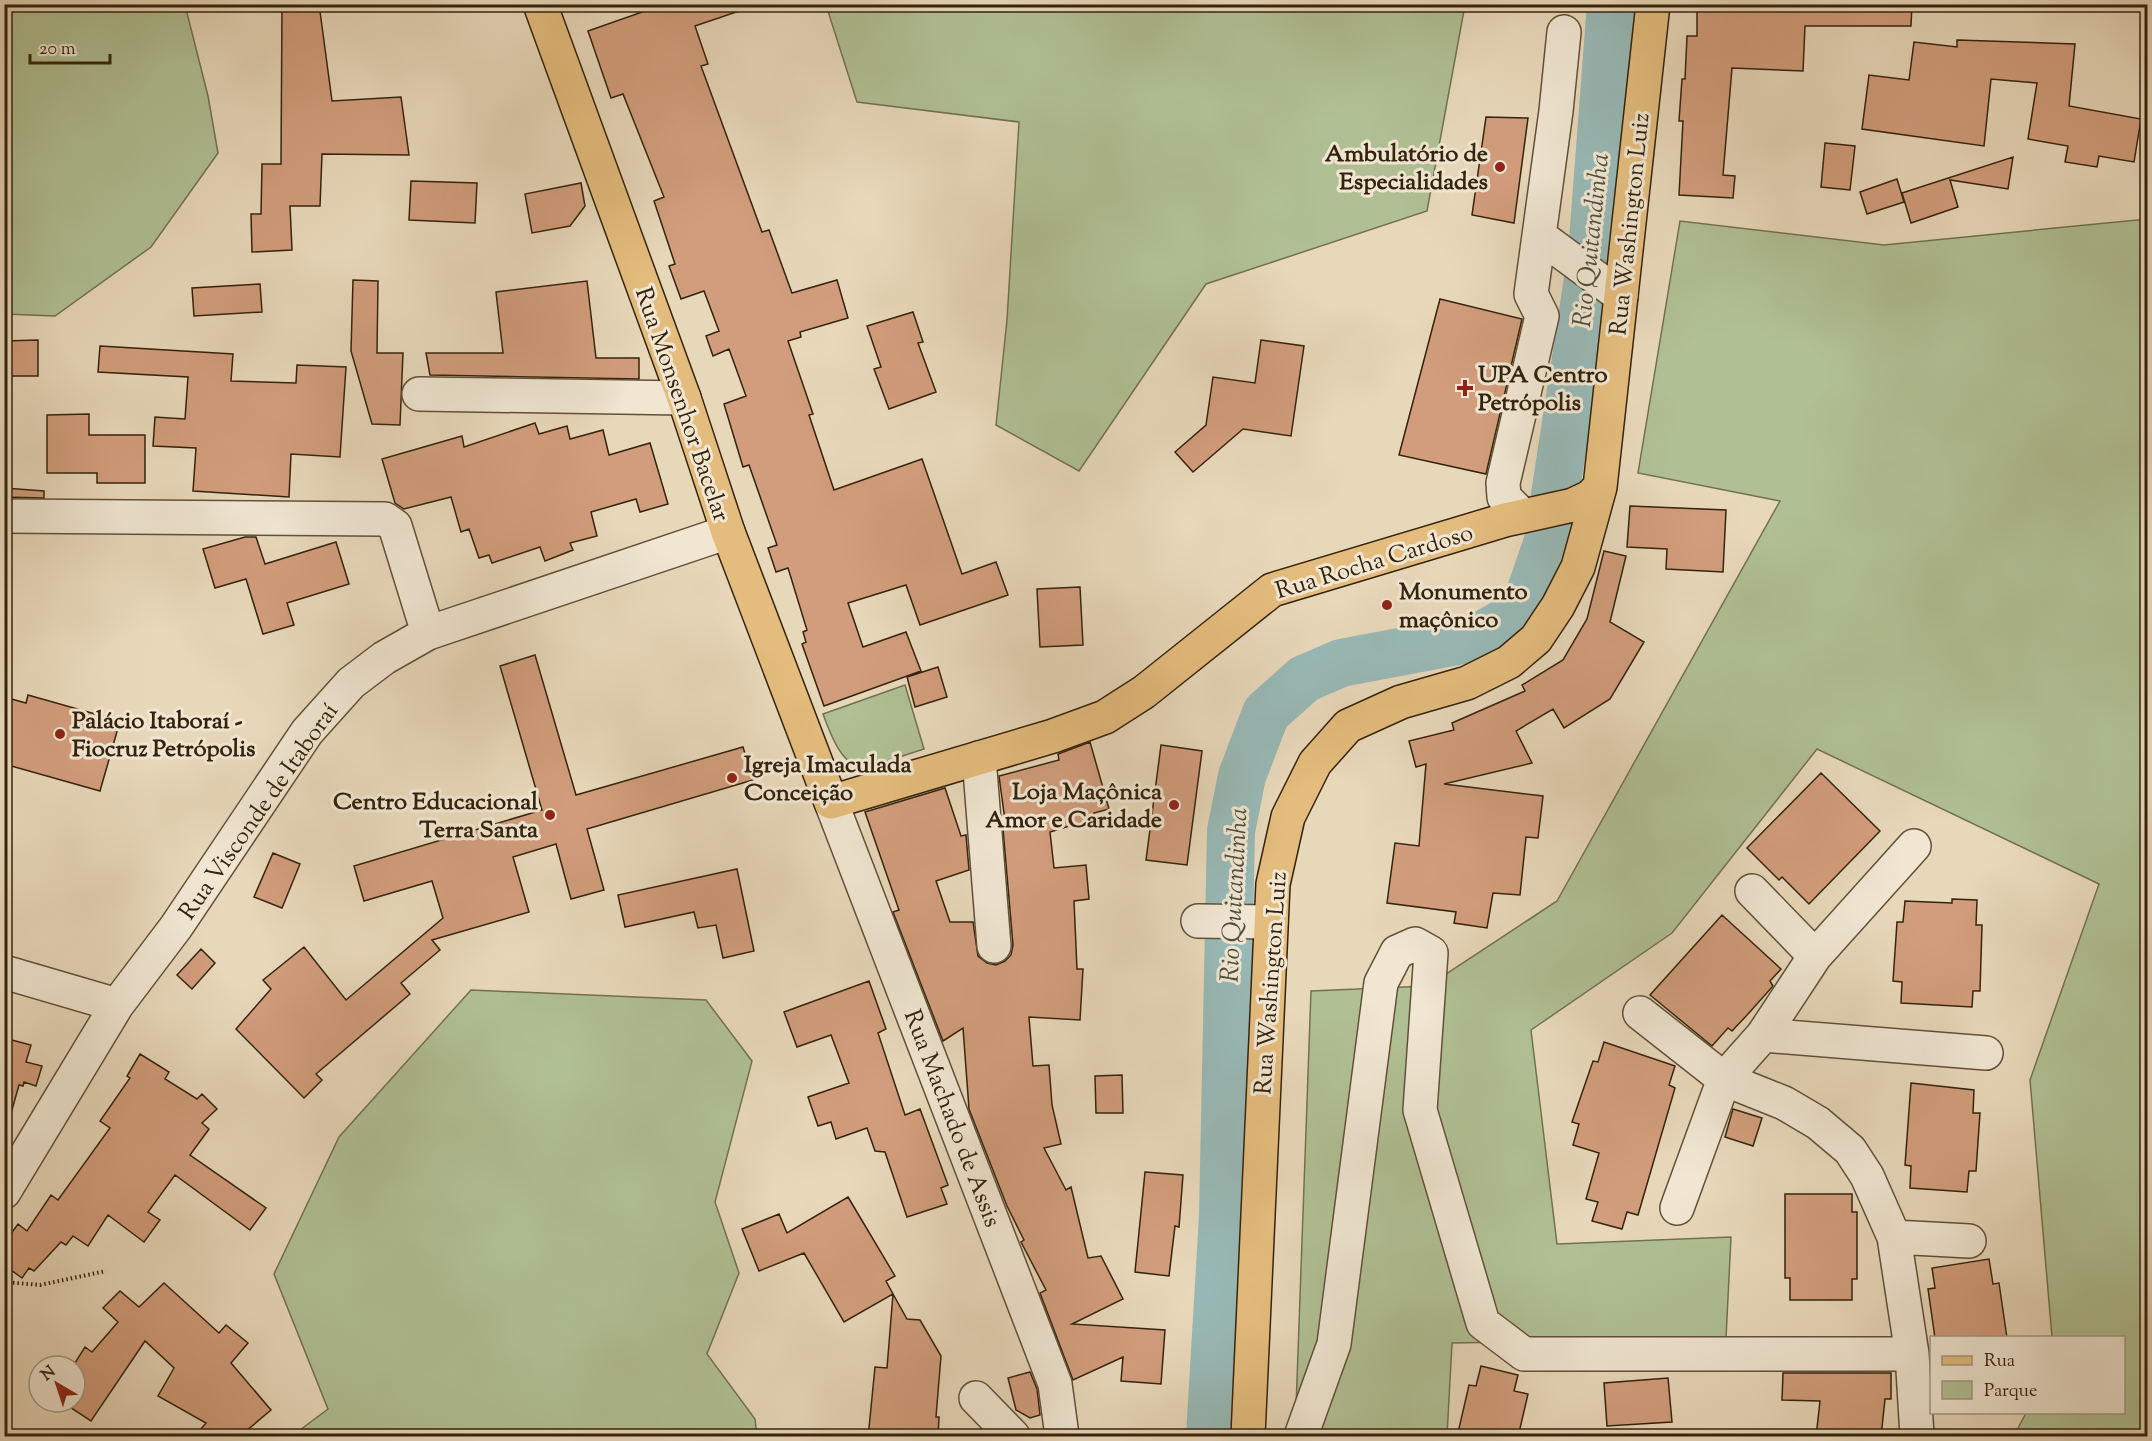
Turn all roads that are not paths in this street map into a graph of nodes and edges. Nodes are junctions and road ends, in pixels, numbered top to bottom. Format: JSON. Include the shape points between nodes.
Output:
{"nodes":[{"id":1,"x":540,"y":4,"type":"edge"},
{"id":2,"x":1653,"y":4,"type":"edge"},
{"id":3,"x":1564,"y":32,"type":"dead end"},
{"id":4,"x":1541,"y":237,"type":"junction"},
{"id":5,"x":1621,"y":296,"type":"junction"},
{"id":6,"x":419,"y":394,"type":"dead end"},
{"id":7,"x":684,"y":398,"type":"junction"},
{"id":8,"x":1588,"y":508,"type":"junction"},
{"id":9,"x":1522,"y":515,"type":"junction"},
{"id":10,"x":4,"y":516,"type":"edge"},
{"id":11,"x":728,"y":532,"type":"junction"},
{"id":12,"x":428,"y":633,"type":"junction"},
{"id":13,"x":979,"y":758,"type":"junction"},
{"id":14,"x":831,"y":802,"type":"junction"},
{"id":15,"x":1914,"y":846,"type":"dead end"},
{"id":16,"x":1752,"y":891,"type":"dead end"},
{"id":17,"x":1198,"y":921,"type":"dead end"},
{"id":18,"x":1271,"y":922,"type":"junction"},
{"id":19,"x":994,"y":946,"type":"dead end"},
{"id":20,"x":1815,"y":956,"type":"junction"},
{"id":21,"x":4,"y":972,"type":"edge"},
{"id":22,"x":117,"y":1005,"type":"junction"},
{"id":23,"x":1640,"y":1013,"type":"dead end"},
{"id":24,"x":1763,"y":1035,"type":"junction"},
{"id":25,"x":1986,"y":1053,"type":"dead end"},
{"id":26,"x":1724,"y":1079,"type":"junction"},
{"id":27,"x":4,"y":1192,"type":"edge"},
{"id":28,"x":1677,"y":1208,"type":"dead end"},
{"id":29,"x":1894,"y":1237,"type":"junction"},
{"id":30,"x":1969,"y":1241,"type":"dead end"},
{"id":31,"x":1912,"y":1354,"type":"junction"},
{"id":32,"x":976,"y":1398,"type":"dead end"},
{"id":33,"x":1013,"y":1437,"type":"edge"},
{"id":34,"x":1062,"y":1437,"type":"edge"},
{"id":35,"x":1248,"y":1437,"type":"edge"},
{"id":36,"x":1301,"y":1437,"type":"edge"},
{"id":37,"x":1917,"y":1437,"type":"edge"}],
"edges":[{"from":1,"to":7,"type":"main road","name":"Rua Monsenhor Bacelar"},
{"from":2,"to":5,"type":"main road","name":"Rua Washington Luiz"},
{"from":3,"to":4,"type":"street"},
{"from":4,"to":5,"type":"street"},
{"from":4,"to":9,"type":"street","via":[[1531,294],[1542,316],[1503,483],[1504,497]]},
{"from":5,"to":8,"type":"main road","name":"Rua Washington Luiz"},
{"from":6,"to":7,"type":"street"},
{"from":7,"to":11,"type":"main road","name":"Rua Monsenhor Bacelar"},
{"from":8,"to":9,"type":"main road","name":"Rua Rocha Cardoso"},
{"from":8,"to":18,"type":"main road","name":"Rua Washington Luiz","via":[[1578,567],[1536,639],[1509,662],[1467,683],[1401,702],[1348,726],[1315,763],[1288,817],[1273,884]]},
{"from":9,"to":13,"type":"main road","name":"Rua Rocha Cardoso","via":[[1272,590],[1144,692],[1105,717]]},
{"from":10,"to":12,"type":"street","via":[[385,519],[395,526]]},
{"from":11,"to":12,"type":"street","name":"Rua Visconde de Itaboraí"},
{"from":11,"to":14,"type":"main road","name":"Rua Monsenhor Bacelar"},
{"from":12,"to":22,"type":"street","name":"Rua Visconde de Itaboraí","via":[[351,683],[308,732],[176,927]]},
{"from":13,"to":14,"type":"main road","name":"Rua Rocha Cardoso"},
{"from":13,"to":19,"type":"street"},
{"from":14,"to":34,"type":"street","name":"Rua Machado de Assis","via":[[1055,1384]]},
{"from":15,"to":20,"type":"street"},
{"from":16,"to":20,"type":"street"},
{"from":17,"to":18,"type":"street"},
{"from":18,"to":35,"type":"main road","name":"Rua Washington Luiz"},
{"from":20,"to":24,"type":"street"},
{"from":21,"to":22,"type":"street"},
{"from":22,"to":27,"type":"street","name":"Rua Visconde de Itaboraí"},
{"from":23,"to":26,"type":"street"},
{"from":24,"to":25,"type":"street"},
{"from":24,"to":26,"type":"street"},
{"from":26,"to":28,"type":"street"},
{"from":26,"to":29,"type":"street","via":[[1784,1103],[1818,1123],[1850,1150],[1868,1176]]},
{"from":29,"to":30,"type":"street"},
{"from":29,"to":31,"type":"street"},
{"from":31,"to":36,"type":"street","via":[[1524,1354],[1483,1323],[1420,1110],[1431,953],[1415,944],[1396,952],[1381,983],[1334,1344]]},
{"from":31,"to":37,"type":"street"},
{"from":32,"to":33,"type":"street"}]}
